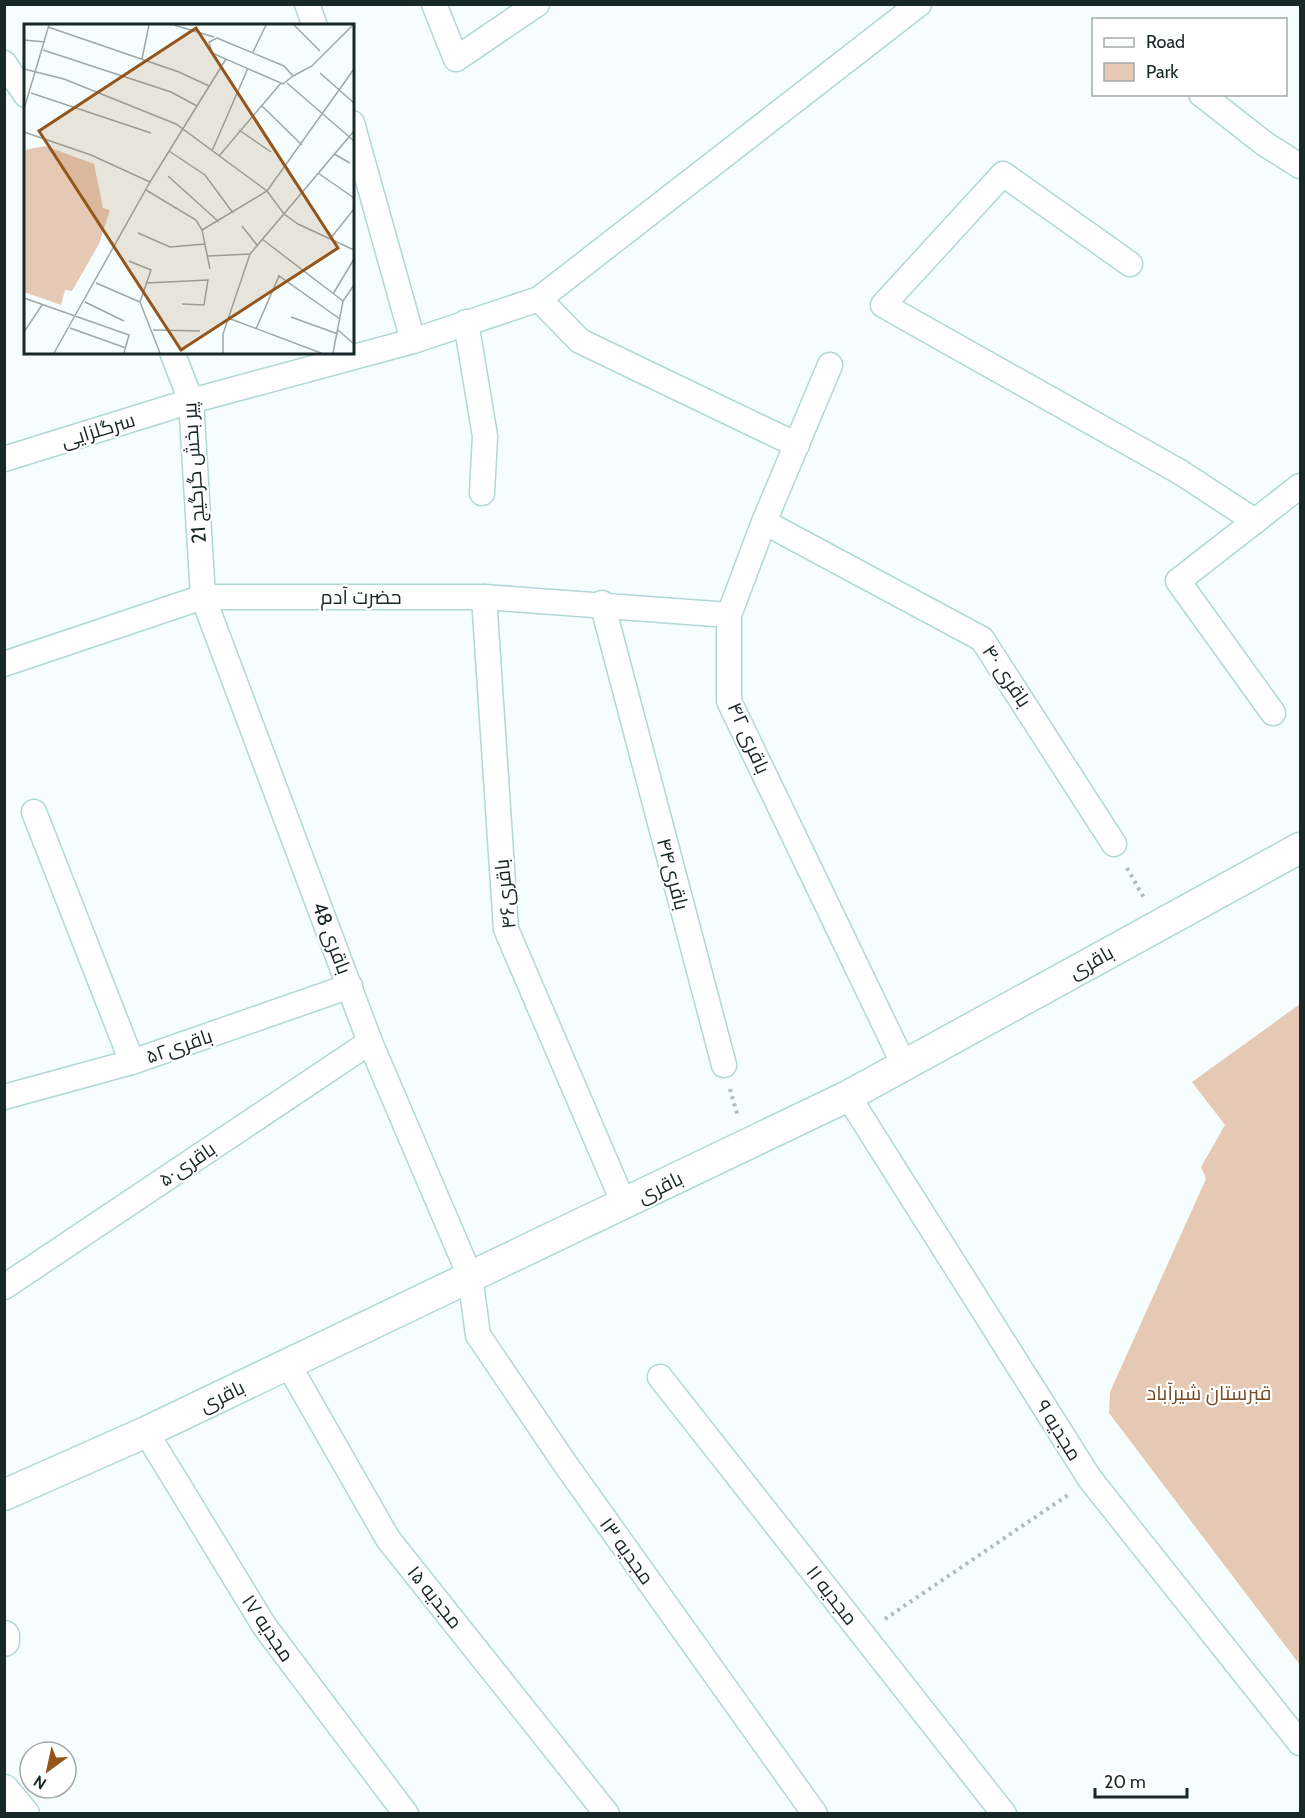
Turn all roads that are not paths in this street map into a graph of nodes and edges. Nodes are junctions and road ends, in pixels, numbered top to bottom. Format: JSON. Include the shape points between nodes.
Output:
{"nodes":[{"id":1,"x":307,"y":4,"type":"edge"},
{"id":2,"x":434,"y":4,"type":"edge"},
{"id":3,"x":537,"y":4,"type":"edge"},
{"id":4,"x":914,"y":6,"type":"edge"},
{"id":5,"x":314,"y":24,"type":"edge"},
{"id":6,"x":4,"y":63,"type":"edge"},
{"id":7,"x":16,"y":89,"type":"edge"},
{"id":8,"x":1204,"y":96,"type":"edge"},
{"id":9,"x":354,"y":130,"type":"edge"},
{"id":10,"x":1300,"y":166,"type":"edge"},
{"id":11,"x":1130,"y":264,"type":"dead end"},
{"id":12,"x":538,"y":299,"type":"junction"},
{"id":13,"x":466,"y":322,"type":"junction"},
{"id":14,"x":412,"y":341,"type":"junction"},
{"id":15,"x":173,"y":354,"type":"edge"},
{"id":16,"x":830,"y":365,"type":"dead end"},
{"id":17,"x":191,"y":401,"type":"junction"},
{"id":18,"x":797,"y":445,"type":"junction"},
{"id":19,"x":4,"y":459,"type":"edge"},
{"id":20,"x":1300,"y":486,"type":"edge"},
{"id":21,"x":482,"y":493,"type":"dead end"},
{"id":22,"x":1255,"y":521,"type":"junction"},
{"id":23,"x":764,"y":522,"type":"junction"},
{"id":24,"x":203,"y":597,"type":"junction"},
{"id":25,"x":484,"y":597,"type":"junction"},
{"id":26,"x":602,"y":603,"type":"junction"},
{"id":27,"x":729,"y":615,"type":"junction"},
{"id":28,"x":4,"y":664,"type":"edge"},
{"id":29,"x":1273,"y":713,"type":"dead end"},
{"id":30,"x":34,"y":812,"type":"dead end"},
{"id":31,"x":1114,"y":844,"type":"road end"},
{"id":32,"x":1300,"y":848,"type":"edge"},
{"id":33,"x":350,"y":986,"type":"junction"},
{"id":34,"x":370,"y":1042,"type":"junction"},
{"id":35,"x":132,"y":1062,"type":"junction"},
{"id":36,"x":724,"y":1065,"type":"road end"},
{"id":37,"x":904,"y":1065,"type":"junction"},
{"id":38,"x":848,"y":1096,"type":"junction"},
{"id":39,"x":4,"y":1097,"type":"edge"},
{"id":40,"x":624,"y":1204,"type":"junction"},
{"id":41,"x":470,"y":1276,"type":"junction"},
{"id":42,"x":4,"y":1287,"type":"edge"},
{"id":43,"x":288,"y":1364,"type":"junction"},
{"id":44,"x":660,"y":1377,"type":"dead end"},
{"id":45,"x":146,"y":1432,"type":"junction"},
{"id":46,"x":4,"y":1495,"type":"edge"},
{"id":47,"x":4,"y":1636,"type":"edge"},
{"id":48,"x":4,"y":1641,"type":"edge"},
{"id":49,"x":1300,"y":1743,"type":"edge"},
{"id":50,"x":4,"y":1790,"type":"edge"},
{"id":51,"x":24,"y":1814,"type":"edge"},
{"id":52,"x":405,"y":1814,"type":"edge"},
{"id":53,"x":607,"y":1814,"type":"edge"},
{"id":54,"x":815,"y":1814,"type":"edge"},
{"id":55,"x":1004,"y":1814,"type":"edge"}],
"edges":[{"from":1,"to":5,"type":"street"},
{"from":2,"to":3,"type":"street","via":[[456,59]]},
{"from":4,"to":12,"type":"street"},
{"from":6,"to":7,"type":"street"},
{"from":8,"to":10,"type":"street"},
{"from":9,"to":14,"type":"street"},
{"from":11,"to":22,"type":"street","via":[[1004,174],[883,305],[1180,472]]},
{"from":12,"to":13,"type":"street","name":"سرگلزایی"},
{"from":12,"to":18,"type":"street","via":[[580,341]]},
{"from":13,"to":14,"type":"street","name":"سرگلزایی"},
{"from":13,"to":21,"type":"street","via":[[485,436]]},
{"from":14,"to":17,"type":"street","name":"سرگلزایی"},
{"from":15,"to":17,"type":"street","name":"پیر بخش گرگیج 21"},
{"from":16,"to":18,"type":"street","name":"باقری ۴۲"},
{"from":17,"to":19,"type":"street","name":"سرگلزایی"},
{"from":17,"to":24,"type":"street","name":"پیر بخش گرگیج 21"},
{"from":18,"to":23,"type":"street","name":"باقری ۴۲"},
{"from":20,"to":22,"type":"street"},
{"from":22,"to":29,"type":"street","via":[[1178,581]]},
{"from":23,"to":27,"type":"street","name":"باقری ۴۲"},
{"from":23,"to":31,"type":"street","name":"باقری ۴۰","via":[[982,639]]},
{"from":24,"to":25,"type":"street","name":"حضرت آدم"},
{"from":24,"to":28,"type":"street","name":"حضرت آدم"},
{"from":24,"to":33,"type":"street","name":"باقری 48"},
{"from":25,"to":26,"type":"street","name":"حضرت آدم"},
{"from":25,"to":40,"type":"street","name":"باقری۴۶","via":[[506,929]]},
{"from":26,"to":27,"type":"street","name":"حضرت آدم"},
{"from":26,"to":36,"type":"street","name":"باقری۴۴"},
{"from":27,"to":37,"type":"street","name":"باقری ۴۲","via":[[729,701]]},
{"from":30,"to":35,"type":"street"},
{"from":32,"to":37,"type":"street","name":"باقری"},
{"from":33,"to":34,"type":"street","name":"باقری 48"},
{"from":33,"to":35,"type":"street","name":"باقری۵۲"},
{"from":34,"to":41,"type":"street","name":"باقری 48"},
{"from":34,"to":42,"type":"street","name":"باقری۵۰"},
{"from":35,"to":39,"type":"street","name":"باقری۵۲"},
{"from":37,"to":38,"type":"street","name":"باقری"},
{"from":38,"to":40,"type":"street","name":"باقری"},
{"from":38,"to":49,"type":"street","name":"مجدیه ۹","via":[[1090,1479]]},
{"from":40,"to":41,"type":"street","name":"باقری"},
{"from":41,"to":43,"type":"street","name":"باقری"},
{"from":41,"to":54,"type":"street","name":"مجدیه ۱۳","via":[[478,1335]]},
{"from":43,"to":45,"type":"street","name":"باقری"},
{"from":43,"to":53,"type":"street","name":"مجدیه ۱۵","via":[[388,1539]]},
{"from":44,"to":55,"type":"street","name":"مجدیه ۱۱"},
{"from":45,"to":46,"type":"street","name":"باقری"},
{"from":45,"to":52,"type":"street","name":"مجدیه ۱۷","via":[[265,1627]]},
{"from":47,"to":48,"type":"street"},
{"from":50,"to":51,"type":"street"}]}
